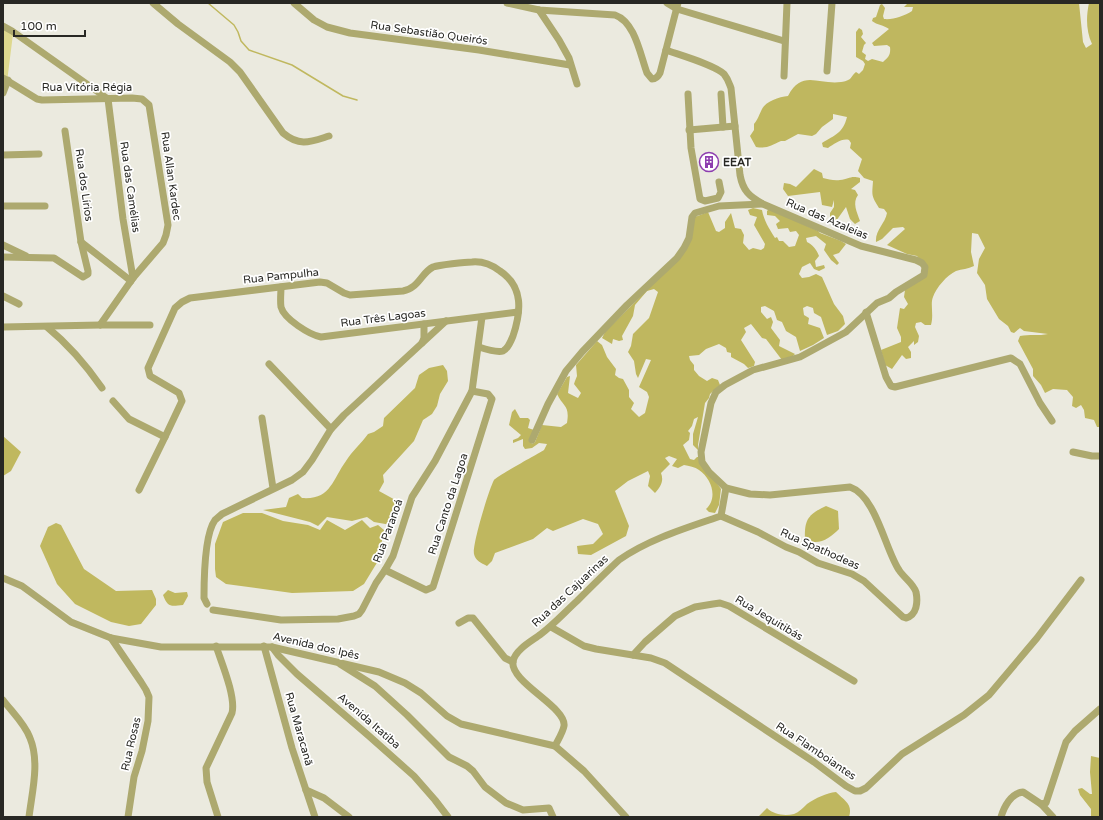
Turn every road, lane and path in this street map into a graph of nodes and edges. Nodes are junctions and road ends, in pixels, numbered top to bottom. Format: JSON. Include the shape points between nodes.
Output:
{"nodes":[{"id":1,"x":153,"y":3,"type":"edge"},
{"id":2,"x":294,"y":3,"type":"edge"},
{"id":3,"x":507,"y":3,"type":"edge"},
{"id":4,"x":667,"y":3,"type":"edge"},
{"id":5,"x":787,"y":3,"type":"edge"},
{"id":6,"x":832,"y":3,"type":"edge"},
{"id":7,"x":678,"y":6,"type":"edge"},
{"id":8,"x":539,"y":10,"type":"junction"},
{"id":9,"x":3,"y":26,"type":"edge"},
{"id":10,"x":784,"y":41,"type":"junction"},
{"id":11,"x":666,"y":50,"type":"junction"},
{"id":12,"x":570,"y":65,"type":"junction"},
{"id":13,"x":827,"y":71,"type":"dead end"},
{"id":14,"x":784,"y":76,"type":"dead end"},
{"id":15,"x":6,"y":79,"type":"edge"},
{"id":16,"x":577,"y":84,"type":"dead end"},
{"id":17,"x":3,"y":93,"type":"edge"},
{"id":18,"x":688,"y":94,"type":"dead end"},
{"id":19,"x":721,"y":94,"type":"dead end"},
{"id":20,"x":108,"y":99,"type":"junction"},
{"id":21,"x":150,"y":105,"type":"joint"},
{"id":22,"x":735,"y":126,"type":"junction"},
{"id":23,"x":723,"y":127,"type":"junction"},
{"id":24,"x":689,"y":130,"type":"junction"},
{"id":25,"x":65,"y":131,"type":"dead end"},
{"id":26,"x":329,"y":136,"type":"dead end"},
{"id":27,"x":39,"y":154,"type":"dead end"},
{"id":28,"x":3,"y":155,"type":"edge"},
{"id":29,"x":719,"y":182,"type":"dead end"},
{"id":30,"x":763,"y":204,"type":"junction"},
{"id":31,"x":3,"y":206,"type":"edge"},
{"id":32,"x":45,"y":206,"type":"dead end"},
{"id":33,"x":81,"y":242,"type":"junction"},
{"id":34,"x":3,"y":245,"type":"edge"},
{"id":35,"x":3,"y":257,"type":"edge"},
{"id":36,"x":30,"y":258,"type":"junction"},
{"id":37,"x":132,"y":280,"type":"junction"},
{"id":38,"x":281,"y":287,"type":"junction"},
{"id":39,"x":3,"y":296,"type":"edge"},
{"id":40,"x":19,"y":304,"type":"dead end"},
{"id":41,"x":518,"y":312,"type":"junction"},
{"id":42,"x":866,"y":312,"type":"junction"},
{"id":43,"x":482,"y":317,"type":"junction"},
{"id":44,"x":446,"y":321,"type":"junction"},
{"id":45,"x":424,"y":324,"type":"junction"},
{"id":46,"x":100,"y":325,"type":"junction"},
{"id":47,"x":150,"y":325,"type":"dead end"},
{"id":48,"x":3,"y":327,"type":"edge"},
{"id":49,"x":47,"y":327,"type":"junction"},
{"id":50,"x":421,"y":344,"type":"junction"},
{"id":51,"x":479,"y":347,"type":"junction"},
{"id":52,"x":270,"y":364,"type":"dead end"},
{"id":53,"x":102,"y":388,"type":"dead end"},
{"id":54,"x":472,"y":391,"type":"junction"},
{"id":55,"x":113,"y":400,"type":"dead end"},
{"id":56,"x":262,"y":418,"type":"dead end"},
{"id":57,"x":1052,"y":421,"type":"dead end"},
{"id":58,"x":330,"y":429,"type":"junction"},
{"id":59,"x":165,"y":437,"type":"junction"},
{"id":60,"x":532,"y":440,"type":"dead end"},
{"id":61,"x":1073,"y":452,"type":"dead end"},
{"id":62,"x":1100,"y":456,"type":"edge"},
{"id":63,"x":273,"y":488,"type":"junction"},
{"id":64,"x":726,"y":488,"type":"junction"},
{"id":65,"x":138,"y":490,"type":"dead end"},
{"id":66,"x":721,"y":516,"type":"junction"},
{"id":67,"x":385,"y":570,"type":"junction"},
{"id":68,"x":3,"y":578,"type":"edge"},
{"id":69,"x":1081,"y":580,"type":"dead end"},
{"id":70,"x":207,"y":604,"type":"dead end"},
{"id":71,"x":213,"y":610,"type":"dead end"},
{"id":72,"x":459,"y":623,"type":"dead end"},
{"id":73,"x":551,"y":627,"type":"junction"},
{"id":74,"x":111,"y":638,"type":"junction"},
{"id":75,"x":216,"y":646,"type":"junction"},
{"id":76,"x":268,"y":646,"type":"junction"},
{"id":77,"x":633,"y":655,"type":"junction"},
{"id":78,"x":337,"y":662,"type":"junction"},
{"id":79,"x":513,"y":662,"type":"junction"},
{"id":80,"x":854,"y":681,"type":"dead end"},
{"id":81,"x":3,"y":700,"type":"edge"},
{"id":82,"x":1100,"y":709,"type":"edge"},
{"id":83,"x":555,"y":746,"type":"junction"},
{"id":84,"x":306,"y":790,"type":"junction"},
{"id":85,"x":1041,"y":804,"type":"junction"},
{"id":86,"x":617,"y":807,"type":"junction"},
{"id":87,"x":29,"y":817,"type":"edge"},
{"id":88,"x":128,"y":817,"type":"edge"},
{"id":89,"x":218,"y":817,"type":"edge"},
{"id":90,"x":315,"y":817,"type":"edge"},
{"id":91,"x":349,"y":817,"type":"edge"},
{"id":92,"x":448,"y":817,"type":"edge"},
{"id":93,"x":553,"y":817,"type":"edge"},
{"id":94,"x":618,"y":817,"type":"edge"},
{"id":95,"x":626,"y":817,"type":"edge"},
{"id":96,"x":1001,"y":817,"type":"edge"},
{"id":97,"x":1053,"y":817,"type":"edge"}],
"edges":[{"from":1,"to":26,"type":"street","via":[[230,62],[290,139],[309,142]]},
{"from":2,"to":12,"type":"street","name":"Rua Sebastião Queirós","via":[[327,27],[350,33]]},
{"from":3,"to":8,"type":"street"},
{"from":4,"to":7,"type":"street"},
{"from":5,"to":10,"type":"street"},
{"from":6,"to":13,"type":"street"},
{"from":7,"to":10,"type":"street"},
{"from":7,"to":11,"type":"street"},
{"from":8,"to":11,"type":"street","via":[[620,17],[631,28],[647,73],[652,79],[658,78]]},
{"from":8,"to":12,"type":"street","via":[[559,40]]},
{"from":9,"to":20,"type":"street"},
{"from":10,"to":14,"type":"street"},
{"from":11,"to":22,"type":"street","via":[[716,68],[724,74],[731,88]]},
{"from":12,"to":16,"type":"street"},
{"from":15,"to":17,"type":"street"},
{"from":15,"to":20,"type":"street","name":"Rua Vitória Régia","via":[[42,100]]},
{"from":18,"to":24,"type":"street"},
{"from":19,"to":23,"type":"street"},
{"from":20,"to":21,"type":"street","name":"Rua Vitória Régia","via":[[142,99]]},
{"from":20,"to":37,"type":"street","name":"Rua das Camélias"},
{"from":21,"to":37,"type":"street","name":"Rua Allan Kardec","via":[[168,224],[163,243]]},
{"from":22,"to":23,"type":"street"},
{"from":22,"to":30,"type":"street","via":[[742,185],[750,196]]},
{"from":23,"to":24,"type":"street"},
{"from":24,"to":29,"type":"street","via":[[700,199],[705,201],[718,198],[721,192]]},
{"from":25,"to":33,"type":"street","name":"Rua dos Lírios"},
{"from":27,"to":28,"type":"street"},
{"from":30,"to":42,"type":"street","name":"Rua das Azaleias","via":[[861,246],[922,263],[925,267],[924,275]]},
{"from":30,"to":60,"type":"street","name":"Rua das Azaleias","via":[[719,206],[695,213],[686,243],[677,258],[627,305],[566,371]]},
{"from":31,"to":32,"type":"street"},
{"from":33,"to":36,"type":"street","name":"Rua dos Lírios","via":[[88,271],[88,274],[83,276],[54,258]]},
{"from":33,"to":37,"type":"street"},
{"from":34,"to":36,"type":"street"},
{"from":35,"to":36,"type":"street"},
{"from":37,"to":46,"type":"street","name":"Rua Allan Kardec"},
{"from":38,"to":41,"type":"street","name":"Rua Pampulha","via":[[320,282],[350,295],[402,291],[409,290],[434,267],[474,261],[492,265],[508,276],[519,297]]},
{"from":38,"to":45,"type":"street","name":"Rua Três Lagoas","via":[[283,312],[315,336]]},
{"from":38,"to":59,"type":"street","name":"Rua Pampulha","via":[[190,298],[176,308],[148,368],[150,376],[178,393],[182,401]]},
{"from":39,"to":40,"type":"street"},
{"from":41,"to":43,"type":"street","name":"Rua Três Lagoas"},
{"from":41,"to":51,"type":"street","name":"Rua Pampulha","via":[[514,332],[506,348],[497,351]]},
{"from":42,"to":57,"type":"street","via":[[890,386],[895,387],[1011,358],[1020,364]]},
{"from":42,"to":64,"type":"street","name":"Rua das Azaleias","via":[[846,332],[800,357],[754,370],[716,392],[710,403],[701,452],[702,462]]},
{"from":43,"to":44,"type":"street","name":"Rua Três Lagoas"},
{"from":43,"to":51,"type":"street","name":"Rua Paranoá"},
{"from":44,"to":45,"type":"street","name":"Rua Três Lagoas"},
{"from":44,"to":50,"type":"street"},
{"from":45,"to":50,"type":"street","via":[[424,338]]},
{"from":46,"to":47,"type":"street"},
{"from":46,"to":49,"type":"street"},
{"from":48,"to":49,"type":"street"},
{"from":49,"to":53,"type":"street","via":[[84,364]]},
{"from":50,"to":58,"type":"street"},
{"from":51,"to":54,"type":"street","name":"Rua Paranoá"},
{"from":52,"to":58,"type":"street"},
{"from":54,"to":67,"type":"street","name":"Rua Paranoá","via":[[436,461],[412,497],[393,556]]},
{"from":54,"to":67,"type":"street","name":"Rua Canto da Lagoa","via":[[488,394],[492,399],[433,587],[426,590]]},
{"from":55,"to":59,"type":"street","via":[[129,419]]},
{"from":56,"to":63,"type":"street"},
{"from":58,"to":63,"type":"street","via":[[303,472]]},
{"from":59,"to":65,"type":"street","name":"Rua Pampulha"},
{"from":61,"to":62,"type":"street"},
{"from":63,"to":70,"type":"street","via":[[215,520],[206,555],[204,598]]},
{"from":64,"to":66,"type":"street"},
{"from":64,"to":66,"type":"street","name":"Rua Spathodeas","via":[[750,494],[770,495],[850,487],[855,489],[876,516],[898,569],[916,592],[917,605],[914,613],[911,617],[903,617],[864,581],[852,574],[818,563],[800,552]]},
{"from":66,"to":73,"type":"street","name":"Rua das Cajuarinas","via":[[631,551]]},
{"from":67,"to":71,"type":"street","name":"Rua Paranoá","via":[[362,610],[354,616],[338,619],[281,620]]},
{"from":68,"to":74,"type":"street","name":"Avenida dos Ipês","via":[[22,586],[71,622]]},
{"from":69,"to":77,"type":"street","name":"Rua Flamboiantes","via":[[989,694],[959,718],[902,754],[866,788],[860,790],[846,786],[665,663]]},
{"from":72,"to":79,"type":"street","via":[[473,618],[505,658]]},
{"from":73,"to":77,"type":"street","name":"Rua Flamboiantes","via":[[584,646]]},
{"from":73,"to":79,"type":"street","name":"Rua das Cajuarinas","via":[[527,644]]},
{"from":74,"to":75,"type":"street","name":"Avenida dos Ipês","via":[[161,647]]},
{"from":74,"to":88,"type":"street","name":"Rua Rosas","via":[[141,682],[148,697],[148,721],[134,777]]},
{"from":75,"to":76,"type":"street","name":"Avenida dos Ipês"},
{"from":75,"to":89,"type":"street","via":[[234,707],[206,768],[207,782]]},
{"from":76,"to":78,"type":"street","name":"Avenida dos Ipês"},
{"from":76,"to":84,"type":"street","name":"Rua Maracanã","via":[[292,748]]},
{"from":76,"to":92,"type":"street","name":"Avenida Itatiba","via":[[414,776]]},
{"from":77,"to":80,"type":"street","name":"Rua Jequitibás","via":[[675,616],[695,607],[720,603]]},
{"from":78,"to":83,"type":"street","name":"Avenida dos Ipês","via":[[379,672],[405,683],[461,724]]},
{"from":78,"to":93,"type":"street","via":[[376,686],[449,757],[467,766],[485,787],[506,803],[523,810],[549,808]]},
{"from":79,"to":83,"type":"street","via":[[514,668],[528,686],[563,718],[564,727]]},
{"from":81,"to":87,"type":"street","via":[[24,726],[33,748],[35,759]]},
{"from":82,"to":85,"type":"street","via":[[1066,742],[1046,803]]},
{"from":83,"to":86,"type":"street","via":[[584,771]]},
{"from":84,"to":90,"type":"street","name":"Rua Maracanã"},
{"from":84,"to":91,"type":"street","via":[[324,798]]},
{"from":85,"to":96,"type":"street","via":[[1020,792],[1008,803]]},
{"from":85,"to":97,"type":"street"},
{"from":86,"to":94,"type":"street"},
{"from":86,"to":95,"type":"street"}]}
